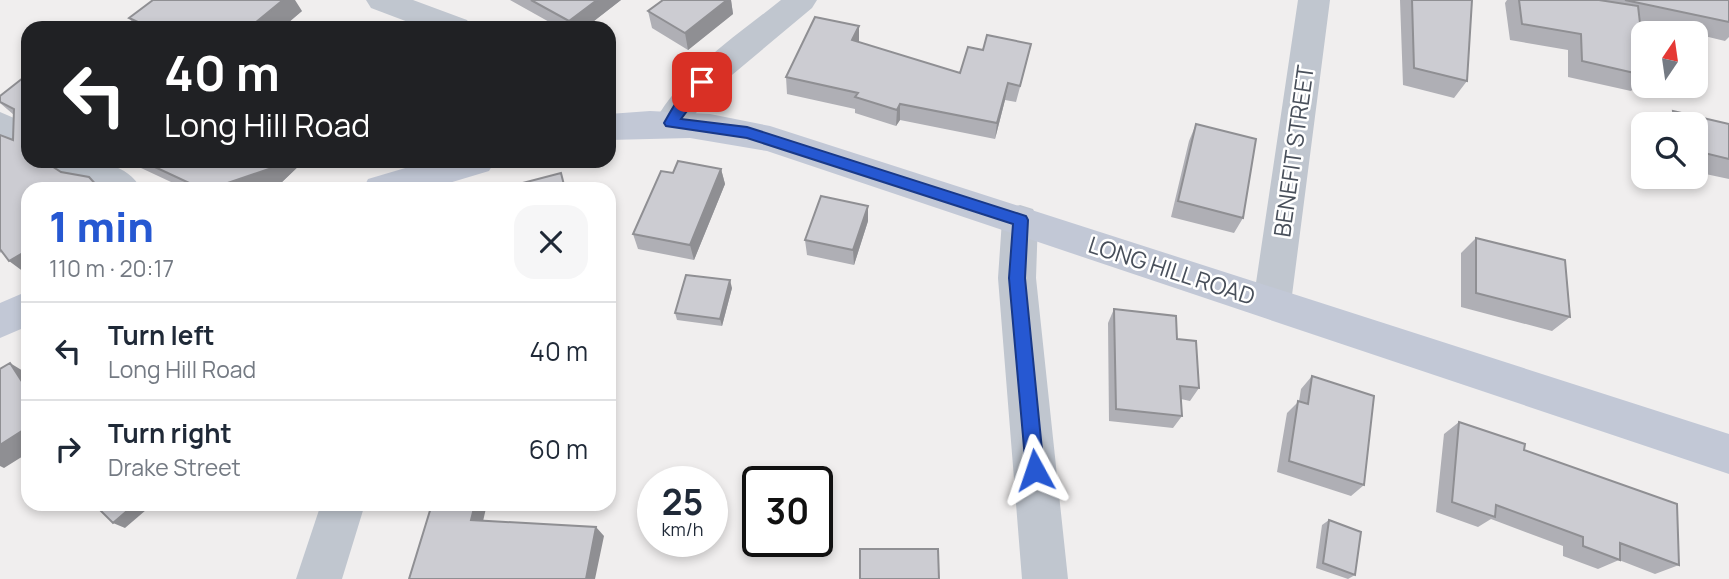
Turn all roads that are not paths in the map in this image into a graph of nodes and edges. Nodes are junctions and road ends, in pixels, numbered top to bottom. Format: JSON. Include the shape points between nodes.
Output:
{"nodes":[{"id":1,"x":382,"y":0,"type":"edge"},
{"id":2,"x":801,"y":0,"type":"edge"},
{"id":3,"x":1314,"y":0,"type":"edge"},
{"id":4,"x":438,"y":21,"type":"edge"},
{"id":5,"x":671,"y":123,"type":"junction"},
{"id":6,"x":0,"y":125,"type":"edge"},
{"id":7,"x":616,"y":126,"type":"edge"},
{"id":8,"x":21,"y":136,"type":"edge"},
{"id":9,"x":82,"y":168,"type":"edge"},
{"id":10,"x":453,"y":168,"type":"edge"},
{"id":11,"x":110,"y":182,"type":"edge"},
{"id":12,"x":405,"y":182,"type":"edge"},
{"id":13,"x":1020,"y":220,"type":"junction"},
{"id":14,"x":1272,"y":303,"type":"junction"},
{"id":15,"x":21,"y":311,"type":"edge"},
{"id":16,"x":0,"y":321,"type":"edge"},
{"id":17,"x":1729,"y":454,"type":"edge"},
{"id":18,"x":341,"y":511,"type":"edge"},
{"id":19,"x":320,"y":579,"type":"edge"},
{"id":20,"x":1045,"y":579,"type":"edge"}],
"edges":[{"from":1,"to":4,"type":"street"},
{"from":2,"to":5,"type":"street","via":[[702,82]]},
{"from":3,"to":14,"type":"street","name":"BENEFIT STREET"},
{"from":5,"to":7,"type":"main road","name":"LONG HILL ROAD"},
{"from":5,"to":13,"type":"main road","name":"LONG HILL ROAD","via":[[747,133]]},
{"from":6,"to":8,"type":"street"},
{"from":9,"to":11,"type":"street"},
{"from":10,"to":12,"type":"main road"},
{"from":13,"to":14,"type":"main road","name":"LONG HILL ROAD"},
{"from":13,"to":20,"type":"street","via":[[1017,278]]},
{"from":14,"to":17,"type":"main road","name":"LONG HILL ROAD"},
{"from":15,"to":16,"type":"main road"},
{"from":18,"to":19,"type":"street"}]}
